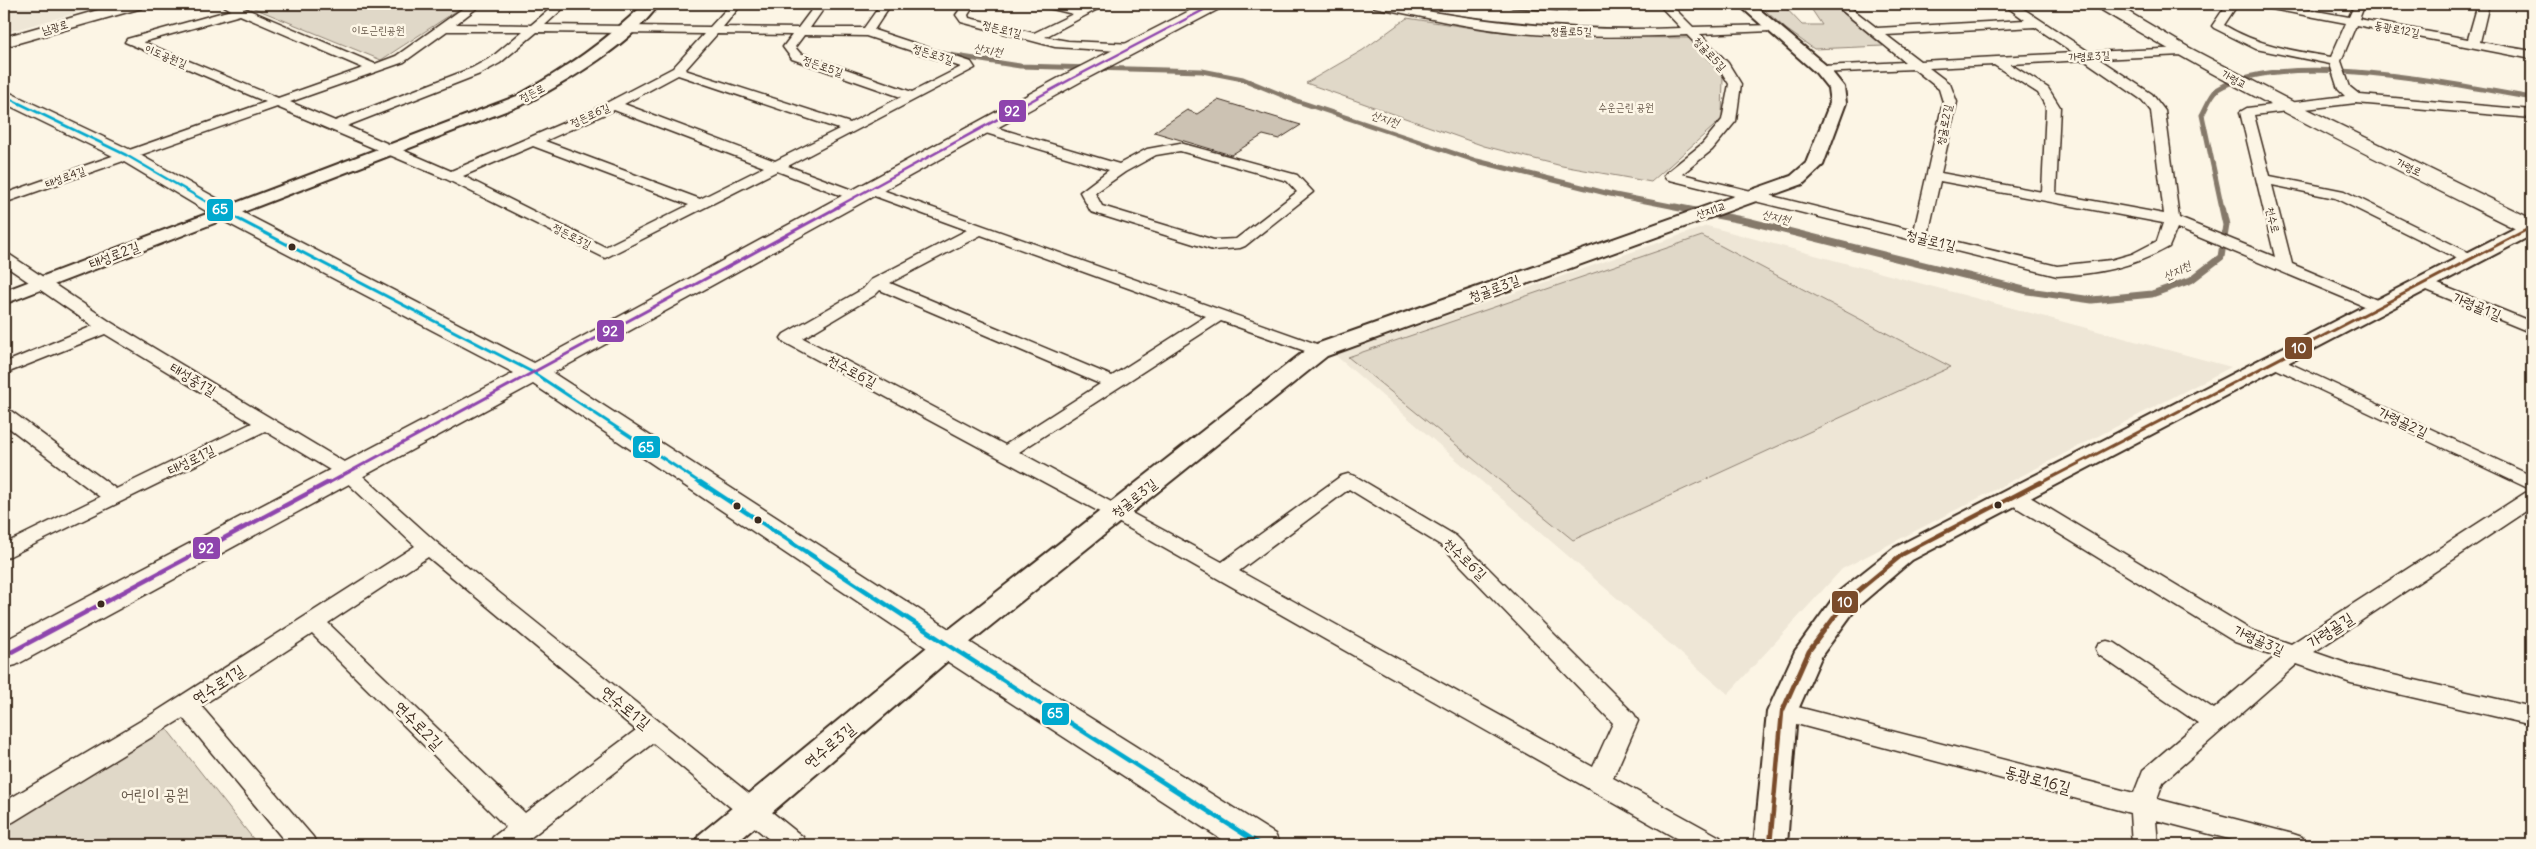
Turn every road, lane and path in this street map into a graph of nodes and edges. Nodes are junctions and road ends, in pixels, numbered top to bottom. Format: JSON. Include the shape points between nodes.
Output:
{"nodes":[{"id":1,"x":136,"y":4,"type":"edge"},
{"id":2,"x":226,"y":4,"type":"edge"},
{"id":3,"x":476,"y":4,"type":"edge"},
{"id":4,"x":563,"y":4,"type":"edge"},
{"id":5,"x":652,"y":4,"type":"edge"},
{"id":6,"x":738,"y":4,"type":"edge"},
{"id":7,"x":822,"y":4,"type":"edge"},
{"id":8,"x":886,"y":4,"type":"edge"},
{"id":9,"x":969,"y":4,"type":"edge"},
{"id":10,"x":1044,"y":4,"type":"edge"},
{"id":11,"x":1102,"y":4,"type":"edge"},
{"id":12,"x":1214,"y":4,"type":"edge"},
{"id":13,"x":1374,"y":4,"type":"edge"},
{"id":14,"x":1432,"y":4,"type":"edge"},
{"id":15,"x":1512,"y":4,"type":"edge"},
{"id":16,"x":1664,"y":4,"type":"edge"},
{"id":17,"x":1745,"y":4,"type":"edge"},
{"id":18,"x":1839,"y":4,"type":"edge"},
{"id":19,"x":2009,"y":4,"type":"edge"},
{"id":20,"x":2104,"y":4,"type":"edge"},
{"id":21,"x":2232,"y":4,"type":"edge"},
{"id":22,"x":2261,"y":4,"type":"edge"},
{"id":23,"x":2360,"y":4,"type":"edge"},
{"id":24,"x":2484,"y":4,"type":"edge"},
{"id":25,"x":241,"y":11,"type":"junction"},
{"id":26,"x":1417,"y":13,"type":"junction"},
{"id":27,"x":1083,"y":14,"type":"junction"},
{"id":28,"x":2354,"y":22,"type":"junction"},
{"id":29,"x":2038,"y":23,"type":"junction"},
{"id":30,"x":446,"y":27,"type":"junction"},
{"id":31,"x":1771,"y":27,"type":"junction"},
{"id":32,"x":536,"y":28,"type":"junction"},
{"id":33,"x":626,"y":30,"type":"junction"},
{"id":34,"x":713,"y":31,"type":"junction"},
{"id":35,"x":1688,"y":31,"type":"junction"},
{"id":36,"x":867,"y":32,"type":"junction"},
{"id":37,"x":1874,"y":32,"type":"junction"},
{"id":38,"x":799,"y":33,"type":"junction"},
{"id":39,"x":1035,"y":37,"type":"junction"},
{"id":40,"x":4,"y":42,"type":"edge"},
{"id":41,"x":2473,"y":44,"type":"junction"},
{"id":42,"x":1130,"y":49,"type":"junction"},
{"id":43,"x":2182,"y":52,"type":"junction"},
{"id":44,"x":2532,"y":55,"type":"edge"},
{"id":45,"x":2088,"y":56,"type":"junction"},
{"id":46,"x":1997,"y":61,"type":"junction"},
{"id":47,"x":2335,"y":61,"type":"junction"},
{"id":48,"x":1917,"y":65,"type":"junction"},
{"id":49,"x":374,"y":68,"type":"junction"},
{"id":50,"x":1822,"y":70,"type":"junction"},
{"id":51,"x":678,"y":72,"type":"junction"},
{"id":52,"x":4,"y":96,"type":"edge"},
{"id":53,"x":912,"y":97,"type":"junction"},
{"id":54,"x":2356,"y":98,"type":"junction"},
{"id":55,"x":279,"y":101,"type":"junction"},
{"id":56,"x":614,"y":105,"type":"junction"},
{"id":57,"x":2286,"y":106,"type":"junction"},
{"id":58,"x":2532,"y":114,"type":"edge"},
{"id":59,"x":336,"y":125,"type":"junction"},
{"id":60,"x":851,"y":128,"type":"junction"},
{"id":61,"x":984,"y":128,"type":"junction"},
{"id":62,"x":533,"y":140,"type":"junction"},
{"id":63,"x":392,"y":149,"type":"junction"},
{"id":64,"x":126,"y":155,"type":"junction"},
{"id":65,"x":778,"y":165,"type":"junction"},
{"id":66,"x":1120,"y":169,"type":"junction"},
{"id":67,"x":451,"y":176,"type":"junction"},
{"id":68,"x":1671,"y":176,"type":"joint"},
{"id":69,"x":1934,"y":176,"type":"junction"},
{"id":70,"x":2263,"y":179,"type":"junction"},
{"id":71,"x":865,"y":193,"type":"junction"},
{"id":72,"x":1753,"y":195,"type":"junction"},
{"id":73,"x":2049,"y":197,"type":"junction"},
{"id":74,"x":4,"y":199,"type":"edge"},
{"id":75,"x":702,"y":204,"type":"junction"},
{"id":76,"x":224,"y":212,"type":"junction"},
{"id":77,"x":2172,"y":220,"type":"junction"},
{"id":78,"x":1670,"y":224,"type":"joint"},
{"id":79,"x":2531,"y":228,"type":"edge"},
{"id":80,"x":978,"y":230,"type":"junction"},
{"id":81,"x":1920,"y":237,"type":"junction"},
{"id":82,"x":4,"y":258,"type":"edge"},
{"id":83,"x":2470,"y":259,"type":"junction"},
{"id":84,"x":2285,"y":267,"type":"junction"},
{"id":85,"x":877,"y":283,"type":"junction"},
{"id":86,"x":40,"y":284,"type":"junction"},
{"id":87,"x":2423,"y":284,"type":"junction"},
{"id":88,"x":4,"y":298,"type":"edge"},
{"id":89,"x":2378,"y":307,"type":"junction"},
{"id":90,"x":1219,"y":315,"type":"junction"},
{"id":91,"x":106,"y":326,"type":"junction"},
{"id":92,"x":2532,"y":328,"type":"edge"},
{"id":93,"x":1319,"y":351,"type":"junction"},
{"id":94,"x":2274,"y":361,"type":"junction"},
{"id":95,"x":4,"y":369,"type":"edge"},
{"id":96,"x":534,"y":373,"type":"junction"},
{"id":97,"x":1114,"y":383,"type":"junction"},
{"id":98,"x":4,"y":415,"type":"edge"},
{"id":99,"x":267,"y":423,"type":"junction"},
{"id":100,"x":1005,"y":453,"type":"junction"},
{"id":101,"x":348,"y":472,"type":"junction"},
{"id":102,"x":2532,"y":484,"type":"edge"},
{"id":103,"x":2013,"y":496,"type":"junction"},
{"id":104,"x":114,"y":498,"type":"junction"},
{"id":105,"x":2532,"y":498,"type":"edge"},
{"id":106,"x":1116,"y":512,"type":"junction"},
{"id":107,"x":429,"y":548,"type":"junction"},
{"id":108,"x":4,"y":552,"type":"edge"},
{"id":109,"x":1223,"y":572,"type":"junction"},
{"id":110,"x":314,"y":622,"type":"junction"},
{"id":111,"x":948,"y":645,"type":"junction"},
{"id":112,"x":2108,"y":649,"type":"dead end"},
{"id":113,"x":2292,"y":655,"type":"junction"},
{"id":114,"x":4,"y":656,"type":"edge"},
{"id":115,"x":186,"y":705,"type":"junction"},
{"id":116,"x":1782,"y":712,"type":"junction"},
{"id":117,"x":2532,"y":716,"type":"edge"},
{"id":118,"x":2215,"y":722,"type":"junction"},
{"id":119,"x":654,"y":729,"type":"junction"},
{"id":120,"x":1598,"y":782,"type":"junction"},
{"id":121,"x":2142,"y":806,"type":"junction"},
{"id":122,"x":752,"y":810,"type":"junction"},
{"id":123,"x":4,"y":815,"type":"edge"},
{"id":124,"x":524,"y":829,"type":"junction"},
{"id":125,"x":304,"y":845,"type":"edge"},
{"id":126,"x":502,"y":845,"type":"edge"},
{"id":127,"x":711,"y":845,"type":"edge"},
{"id":128,"x":794,"y":845,"type":"edge"},
{"id":129,"x":1261,"y":845,"type":"edge"},
{"id":130,"x":1711,"y":845,"type":"edge"},
{"id":131,"x":1770,"y":845,"type":"edge"},
{"id":132,"x":2145,"y":845,"type":"edge"},
{"id":133,"x":2293,"y":845,"type":"edge"}],
"edges":[{"from":1,"to":40,"type":"main road","name":"남광로"},
{"from":2,"to":25,"type":"street"},
{"from":3,"to":30,"type":"street"},
{"from":4,"to":32,"type":"street"},
{"from":5,"to":33,"type":"street","name":"정든로"},
{"from":6,"to":34,"type":"street","name":"정든로6길"},
{"from":7,"to":38,"type":"street","name":"정든로5길"},
{"from":8,"to":36,"type":"street"},
{"from":9,"to":39,"type":"street","name":"정든로1길","via":[[962,15],[965,20]]},
{"from":10,"to":27,"type":"street"},
{"from":11,"to":27,"type":"street","name":"정든로1길"},
{"from":12,"to":42,"type":"main road"},
{"from":13,"to":26,"type":"street","name":"청률로5길"},
{"from":14,"to":26,"type":"street"},
{"from":15,"to":16,"type":"street","name":"청귤로5길","via":[[1559,7]]},
{"from":16,"to":35,"type":"street","name":"청귤로5길"},
{"from":17,"to":31,"type":"street"},
{"from":18,"to":37,"type":"street","name":"청귤로2길"},
{"from":19,"to":29,"type":"street","name":"청귤로1길"},
{"from":20,"to":43,"type":"main road"},
{"from":21,"to":47,"type":"street","via":[[2218,26],[2235,38],[2293,55]]},
{"from":22,"to":28,"type":"street","name":"동광로12길"},
{"from":23,"to":28,"type":"street"},
{"from":24,"to":41,"type":"street"},
{"from":25,"to":49,"type":"street"},
{"from":25,"to":55,"type":"street","name":"이도공원길","via":[[131,42]]},
{"from":26,"to":35,"type":"street","name":"청률로5길","via":[[1521,29]]},
{"from":27,"to":39,"type":"street","name":"정든로1길"},
{"from":28,"to":41,"type":"street","name":"동광로12길"},
{"from":28,"to":47,"type":"street"},
{"from":29,"to":37,"type":"street"},
{"from":29,"to":45,"type":"street","name":"청귤로1길"},
{"from":30,"to":32,"type":"street"},
{"from":30,"to":49,"type":"street","via":[[400,59]]},
{"from":31,"to":35,"type":"street","name":"청률로5길"},
{"from":31,"to":50,"type":"street"},
{"from":32,"to":33,"type":"street"},
{"from":32,"to":59,"type":"street","via":[[496,60],[476,71]]},
{"from":33,"to":34,"type":"street"},
{"from":33,"to":63,"type":"street","name":"정든로","via":[[570,74],[523,99]]},
{"from":34,"to":38,"type":"street"},
{"from":34,"to":51,"type":"street","name":"정든로6길"},
{"from":35,"to":68,"type":"street","name":"청귤로5길","via":[[1724,66],[1735,84],[1730,121],[1707,147]]},
{"from":36,"to":38,"type":"street"},
{"from":36,"to":53,"type":"street","name":"정든로3길","via":[[969,68]]},
{"from":37,"to":48,"type":"street","name":"청귤로2길"},
{"from":38,"to":53,"type":"street","name":"정든로5길","via":[[789,46],[796,56]]},
{"from":39,"to":42,"type":"street","via":[[1061,43]]},
{"from":41,"to":44,"type":"street","name":"동광로12길"},
{"from":42,"to":61,"type":"main road"},
{"from":43,"to":45,"type":"street","name":"가령로3길"},
{"from":43,"to":57,"type":"main road","name":"가령교"},
{"from":45,"to":46,"type":"street","name":"가령로3길"},
{"from":45,"to":77,"type":"street","name":"청귤로1길","via":[[2147,97],[2158,111]]},
{"from":46,"to":48,"type":"street","name":"가령로3길"},
{"from":46,"to":73,"type":"street","via":[[2043,91],[2053,107]]},
{"from":47,"to":54,"type":"street","via":[[2344,89]]},
{"from":48,"to":50,"type":"street","name":"가령로3길"},
{"from":48,"to":69,"type":"street","name":"청귤로2길","via":[[1945,87],[1950,102]]},
{"from":49,"to":55,"type":"street"},
{"from":50,"to":72,"type":"street","via":[[1836,86],[1838,103],[1814,165],[1797,180]]},
{"from":51,"to":56,"type":"street","name":"정든로6길"},
{"from":51,"to":60,"type":"street"},
{"from":52,"to":64,"type":"main road"},
{"from":53,"to":60,"type":"street","name":"정든로3길"},
{"from":54,"to":57,"type":"street"},
{"from":54,"to":58,"type":"street"},
{"from":55,"to":59,"type":"street"},
{"from":55,"to":64,"type":"street"},
{"from":56,"to":62,"type":"street","name":"정든로6길"},
{"from":56,"to":65,"type":"street"},
{"from":57,"to":70,"type":"street","name":"천수로","via":[[2248,112]]},
{"from":57,"to":79,"type":"main road","name":"가령로"},
{"from":59,"to":63,"type":"street"},
{"from":60,"to":65,"type":"street","name":"정든로3길"},
{"from":61,"to":66,"type":"street"},
{"from":61,"to":71,"type":"main road"},
{"from":62,"to":67,"type":"street","name":"정든로6길"},
{"from":62,"to":75,"type":"street"},
{"from":63,"to":67,"type":"street","name":"정든로3길"},
{"from":63,"to":76,"type":"street","name":"정든로"},
{"from":64,"to":74,"type":"street","name":"태성로4길"},
{"from":64,"to":76,"type":"main road"},
{"from":65,"to":71,"type":"street"},
{"from":65,"to":75,"type":"street","name":"정든로3길"},
{"from":66,"to":66,"type":"street","via":[[1152,152],[1180,147],[1292,178],[1306,192],[1240,243],[1213,245],[1096,209],[1087,192]]},
{"from":67,"to":75,"type":"street","name":"정든로3길","via":[[605,252]]},
{"from":68,"to":72,"type":"street","name":"청귤로1길"},
{"from":69,"to":73,"type":"street"},
{"from":69,"to":81,"type":"street","name":"청귤로2길"},
{"from":70,"to":83,"type":"street","via":[[2339,194]]},
{"from":70,"to":84,"type":"street","name":"천수로"},
{"from":71,"to":80,"type":"street"},
{"from":71,"to":96,"type":"main road"},
{"from":72,"to":78,"type":"street","name":"산지1교"},
{"from":72,"to":81,"type":"street","name":"청귤로1길"},
{"from":73,"to":77,"type":"street"},
{"from":76,"to":86,"type":"street","name":"태성로2길"},
{"from":76,"to":96,"type":"main road"},
{"from":77,"to":81,"type":"street","name":"청귤로1길","via":[[2164,244],[2141,257],[2100,268],[2057,271]]},
{"from":77,"to":84,"type":"street"},
{"from":78,"to":93,"type":"street","name":"청귤로3길"},
{"from":79,"to":83,"type":"street"},
{"from":80,"to":85,"type":"street","name":"천수로6길"},
{"from":80,"to":90,"type":"street"},
{"from":82,"to":86,"type":"street"},
{"from":83,"to":87,"type":"street"},
{"from":84,"to":89,"type":"street"},
{"from":85,"to":97,"type":"street"},
{"from":85,"to":100,"type":"street","name":"천수로6길","via":[[869,292],[790,338]]},
{"from":86,"to":88,"type":"street","name":"태성로2길"},
{"from":86,"to":91,"type":"street","name":"태성중1길"},
{"from":87,"to":89,"type":"street"},
{"from":87,"to":92,"type":"street","name":"가령골1길"},
{"from":89,"to":94,"type":"street"},
{"from":90,"to":93,"type":"street"},
{"from":90,"to":97,"type":"street"},
{"from":91,"to":95,"type":"street"},
{"from":91,"to":99,"type":"street","name":"태성중1길"},
{"from":93,"to":106,"type":"street","name":"청귤로3길"},
{"from":94,"to":102,"type":"street","name":"가령골2길"},
{"from":94,"to":103,"type":"street"},
{"from":96,"to":101,"type":"main road"},
{"from":96,"to":111,"type":"main road"},
{"from":97,"to":100,"type":"street"},
{"from":98,"to":104,"type":"street"},
{"from":99,"to":101,"type":"street","name":"태성중1길"},
{"from":99,"to":104,"type":"street","name":"태성로1길"},
{"from":100,"to":106,"type":"street","name":"천수로6길"},
{"from":101,"to":107,"type":"street","name":"연수로1길"},
{"from":101,"to":114,"type":"main road"},
{"from":103,"to":113,"type":"street","name":"가령골3길","via":[[2243,636]]},
{"from":103,"to":116,"type":"street","via":[[1903,554],[1847,600],[1809,651]]},
{"from":104,"to":108,"type":"street","name":"태성로1길"},
{"from":105,"to":113,"type":"street","name":"가령골길"},
{"from":106,"to":109,"type":"street","name":"천수로6길"},
{"from":106,"to":111,"type":"street","name":"청귤로3길"},
{"from":107,"to":110,"type":"street","name":"연수로1길"},
{"from":107,"to":119,"type":"street","name":"연수로1길"},
{"from":109,"to":120,"type":"street","name":"천수로6길"},
{"from":109,"to":120,"type":"street","name":"천수로6길","via":[[1348,480],[1449,541],[1626,721]]},
{"from":110,"to":115,"type":"street","name":"연수로1길"},
{"from":110,"to":124,"type":"street","name":"연수로2길"},
{"from":111,"to":122,"type":"street","name":"연수로3길"},
{"from":111,"to":129,"type":"main road"},
{"from":112,"to":118,"type":"street"},
{"from":113,"to":117,"type":"street","name":"가령골3길","via":[[2351,674]]},
{"from":113,"to":118,"type":"street","name":"가령골길"},
{"from":115,"to":123,"type":"street","name":"연수로1길"},
{"from":115,"to":125,"type":"street"},
{"from":116,"to":121,"type":"street","name":"동광로16길"},
{"from":116,"to":131,"type":"street"},
{"from":118,"to":121,"type":"street","name":"가령골길","via":[[2152,777]]},
{"from":119,"to":122,"type":"street","name":"연수로1길"},
{"from":119,"to":124,"type":"street"},
{"from":120,"to":130,"type":"street","name":"천수로6길"},
{"from":121,"to":132,"type":"street","name":"가령골길"},
{"from":121,"to":133,"type":"street","name":"동광로16길"},
{"from":122,"to":127,"type":"street","name":"연수로3길"},
{"from":122,"to":128,"type":"street","name":"연수로1길"},
{"from":124,"to":126,"type":"street"}]}
